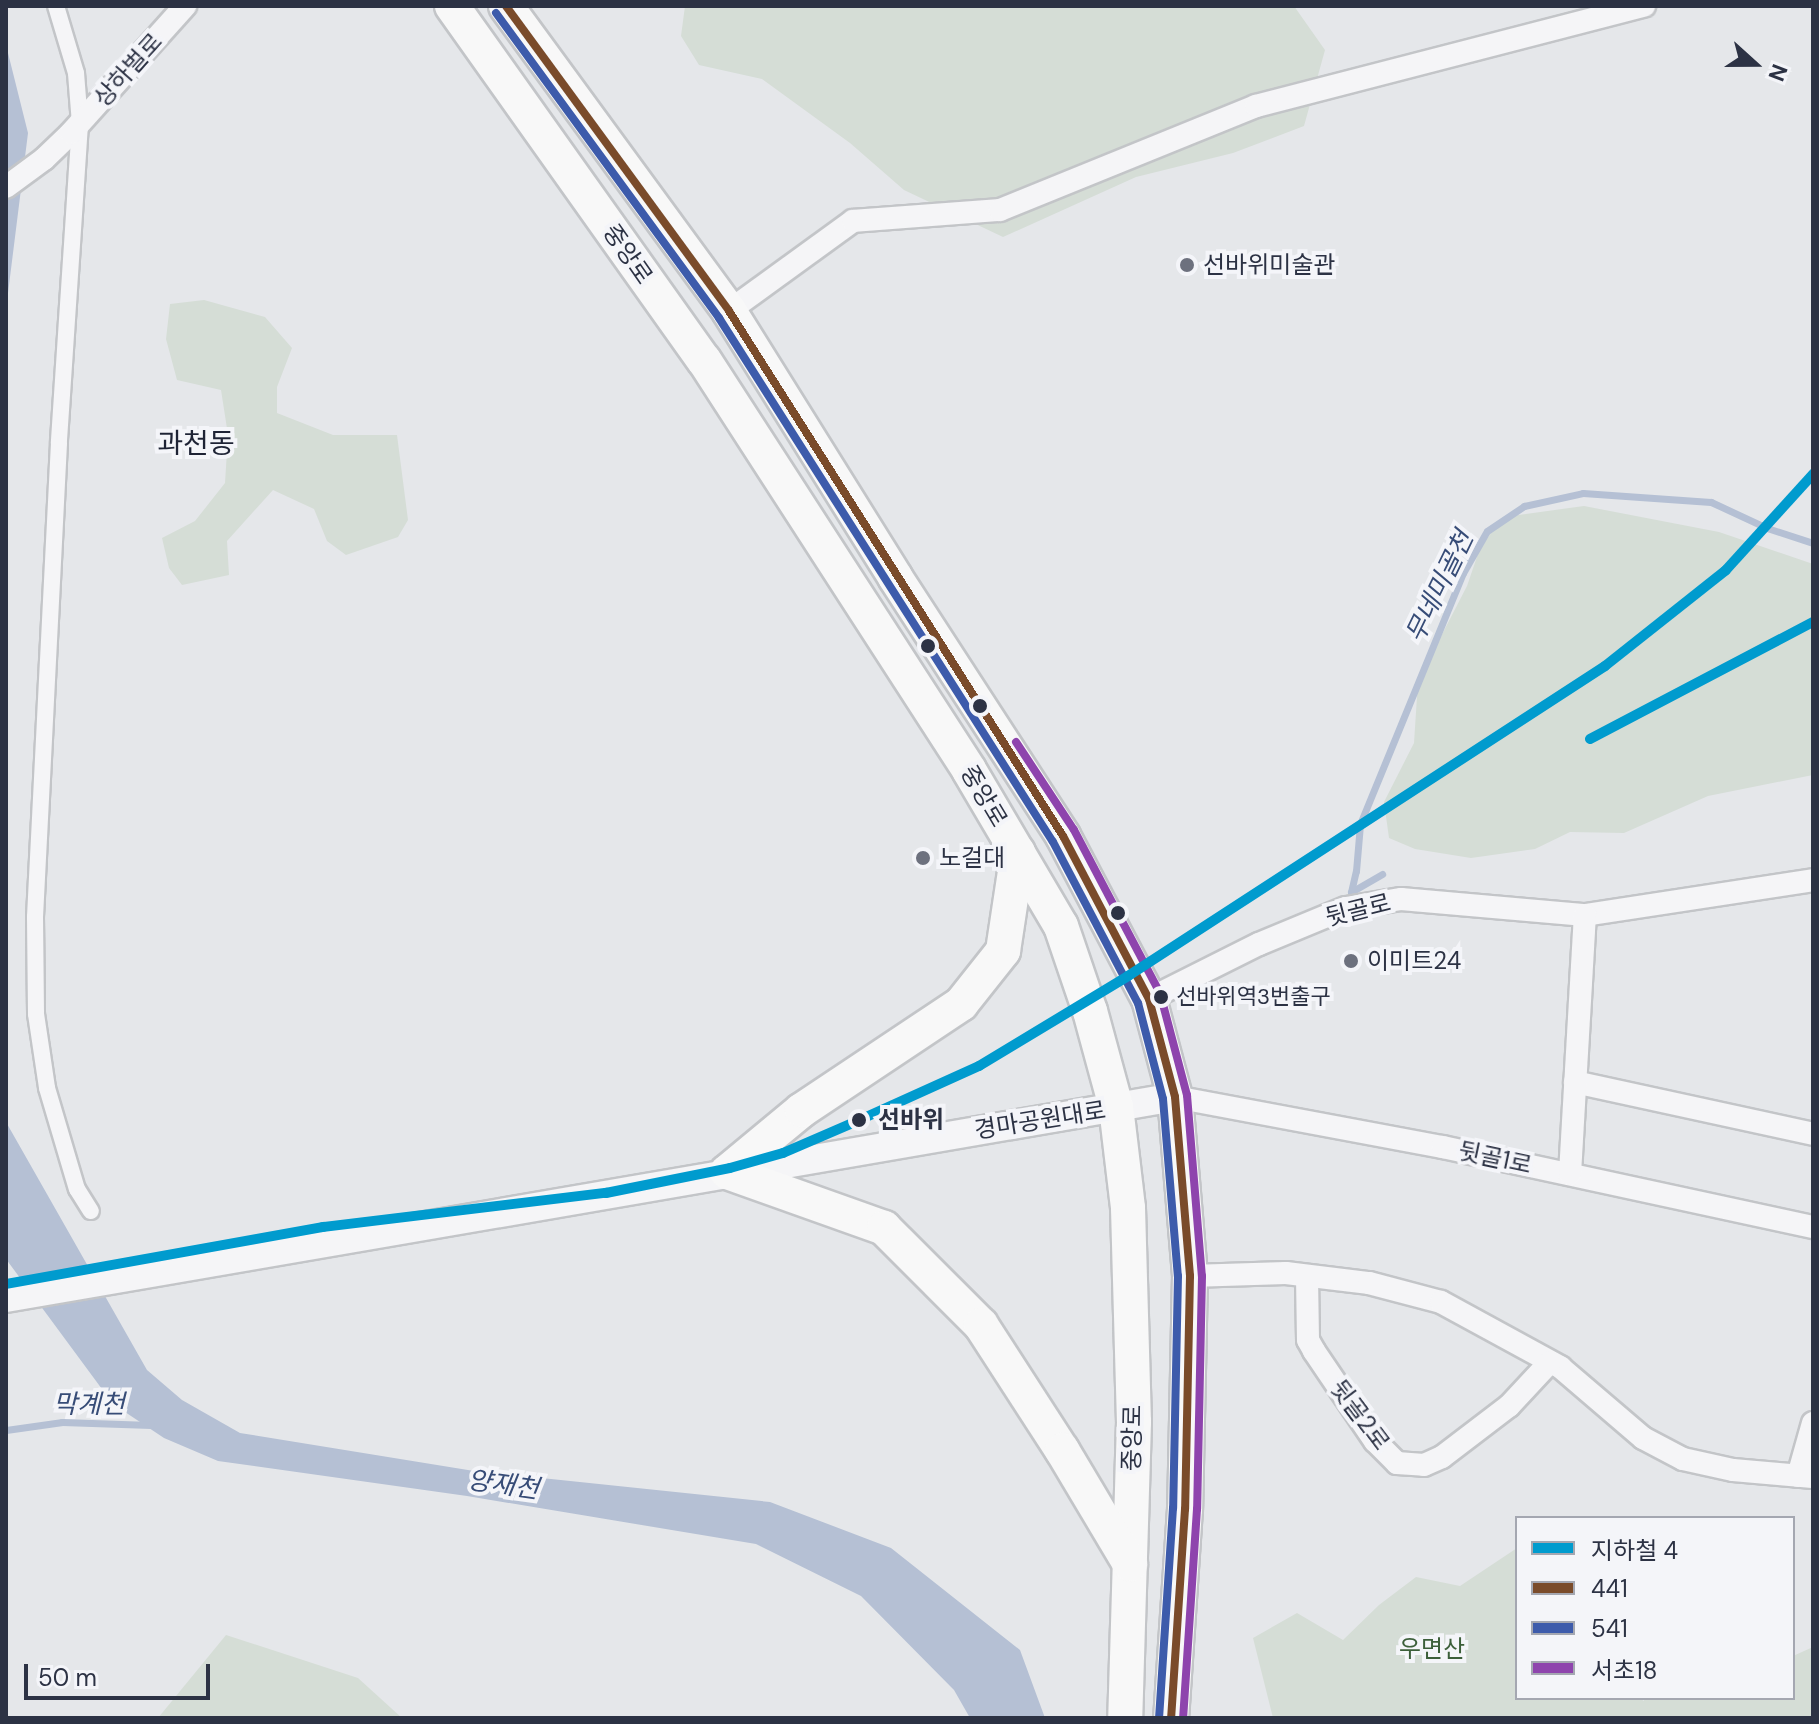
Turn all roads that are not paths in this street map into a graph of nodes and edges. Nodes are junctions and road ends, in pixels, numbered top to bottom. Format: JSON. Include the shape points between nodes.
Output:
{"nodes":[{"id":1,"x":56,"y":6,"type":"edge"},
{"id":2,"x":185,"y":6,"type":"edge"},
{"id":3,"x":452,"y":6,"type":"edge"},
{"id":4,"x":506,"y":6,"type":"edge"},
{"id":5,"x":1644,"y":6,"type":"edge"},
{"id":6,"x":75,"y":128,"type":"junction"},
{"id":7,"x":6,"y":187,"type":"edge"},
{"id":8,"x":729,"y":311,"type":"junction"},
{"id":9,"x":1018,"y":852,"type":"junction"},
{"id":10,"x":1813,"y":880,"type":"edge"},
{"id":11,"x":1585,"y":915,"type":"junction"},
{"id":12,"x":1149,"y":999,"type":"junction"},
{"id":13,"x":1575,"y":1082,"type":"junction"},
{"id":14,"x":1175,"y":1097,"type":"junction"},
{"id":15,"x":1116,"y":1107,"type":"junction"},
{"id":16,"x":1813,"y":1134,"type":"edge"},
{"id":17,"x":727,"y":1172,"type":"junction"},
{"id":18,"x":1570,"y":1174,"type":"junction"},
{"id":19,"x":91,"y":1211,"type":"dead end"},
{"id":20,"x":1813,"y":1227,"type":"edge"},
{"id":21,"x":1190,"y":1276,"type":"junction"},
{"id":22,"x":1307,"y":1276,"type":"junction"},
{"id":23,"x":6,"y":1298,"type":"edge"},
{"id":24,"x":1550,"y":1362,"type":"junction"},
{"id":25,"x":1813,"y":1423,"type":"edge"},
{"id":26,"x":1805,"y":1476,"type":"edge"},
{"id":27,"x":1130,"y":1564,"type":"junction"},
{"id":28,"x":1125,"y":1718,"type":"edge"},
{"id":29,"x":1171,"y":1718,"type":"edge"}],
"edges":[{"from":1,"to":6,"type":"street","via":[[76,73]]},
{"from":2,"to":6,"type":"street","name":"상하벌로"},
{"from":3,"to":9,"type":"main road","name":"중앙로","via":[[704,360]]},
{"from":4,"to":8,"type":"main road","name":"중앙로"},
{"from":5,"to":8,"type":"street","via":[[1256,106],[1000,210],[853,221]]},
{"from":6,"to":7,"type":"street","name":"상하벌로"},
{"from":6,"to":19,"type":"street","via":[[39,847],[36,1014],[47,1088],[77,1189]]},
{"from":8,"to":12,"type":"main road","name":"중앙로","via":[[1063,836]]},
{"from":9,"to":15,"type":"main road","name":"중앙로","via":[[1061,926]]},
{"from":9,"to":17,"type":"main road","via":[[1003,951],[961,1004],[802,1110]]},
{"from":10,"to":11,"type":"street","name":"뒷골로"},
{"from":11,"to":12,"type":"street","name":"뒷골로","via":[[1401,899],[1346,908]]},
{"from":11,"to":13,"type":"street"},
{"from":12,"to":14,"type":"main road","name":"중앙로"},
{"from":13,"to":16,"type":"street"},
{"from":13,"to":18,"type":"street"},
{"from":14,"to":15,"type":"street","name":"경마공원대로"},
{"from":14,"to":18,"type":"street","name":"뒷골1로"},
{"from":14,"to":21,"type":"main road","name":"중앙로"},
{"from":15,"to":17,"type":"street","name":"경마공원대로"},
{"from":15,"to":27,"type":"main road","name":"중앙로","via":[[1128,1208],[1134,1422]]},
{"from":17,"to":23,"type":"street","name":"경마공원대로"},
{"from":17,"to":27,"type":"main road","via":[[884,1228],[981,1325]]},
{"from":18,"to":20,"type":"street","name":"뒷골1로"},
{"from":21,"to":22,"type":"street"},
{"from":21,"to":29,"type":"main road","name":"중앙로","via":[[1185,1509]]},
{"from":22,"to":24,"type":"street","via":[[1369,1283],[1441,1302]]},
{"from":22,"to":24,"type":"street","name":"뒷골2로","via":[[1308,1340],[1375,1441],[1397,1463],[1424,1465],[1442,1457],[1509,1406]]},
{"from":24,"to":26,"type":"street","via":[[1643,1438],[1683,1459]]},
{"from":25,"to":26,"type":"street"},
{"from":27,"to":28,"type":"main road","name":"중앙로"}]}
